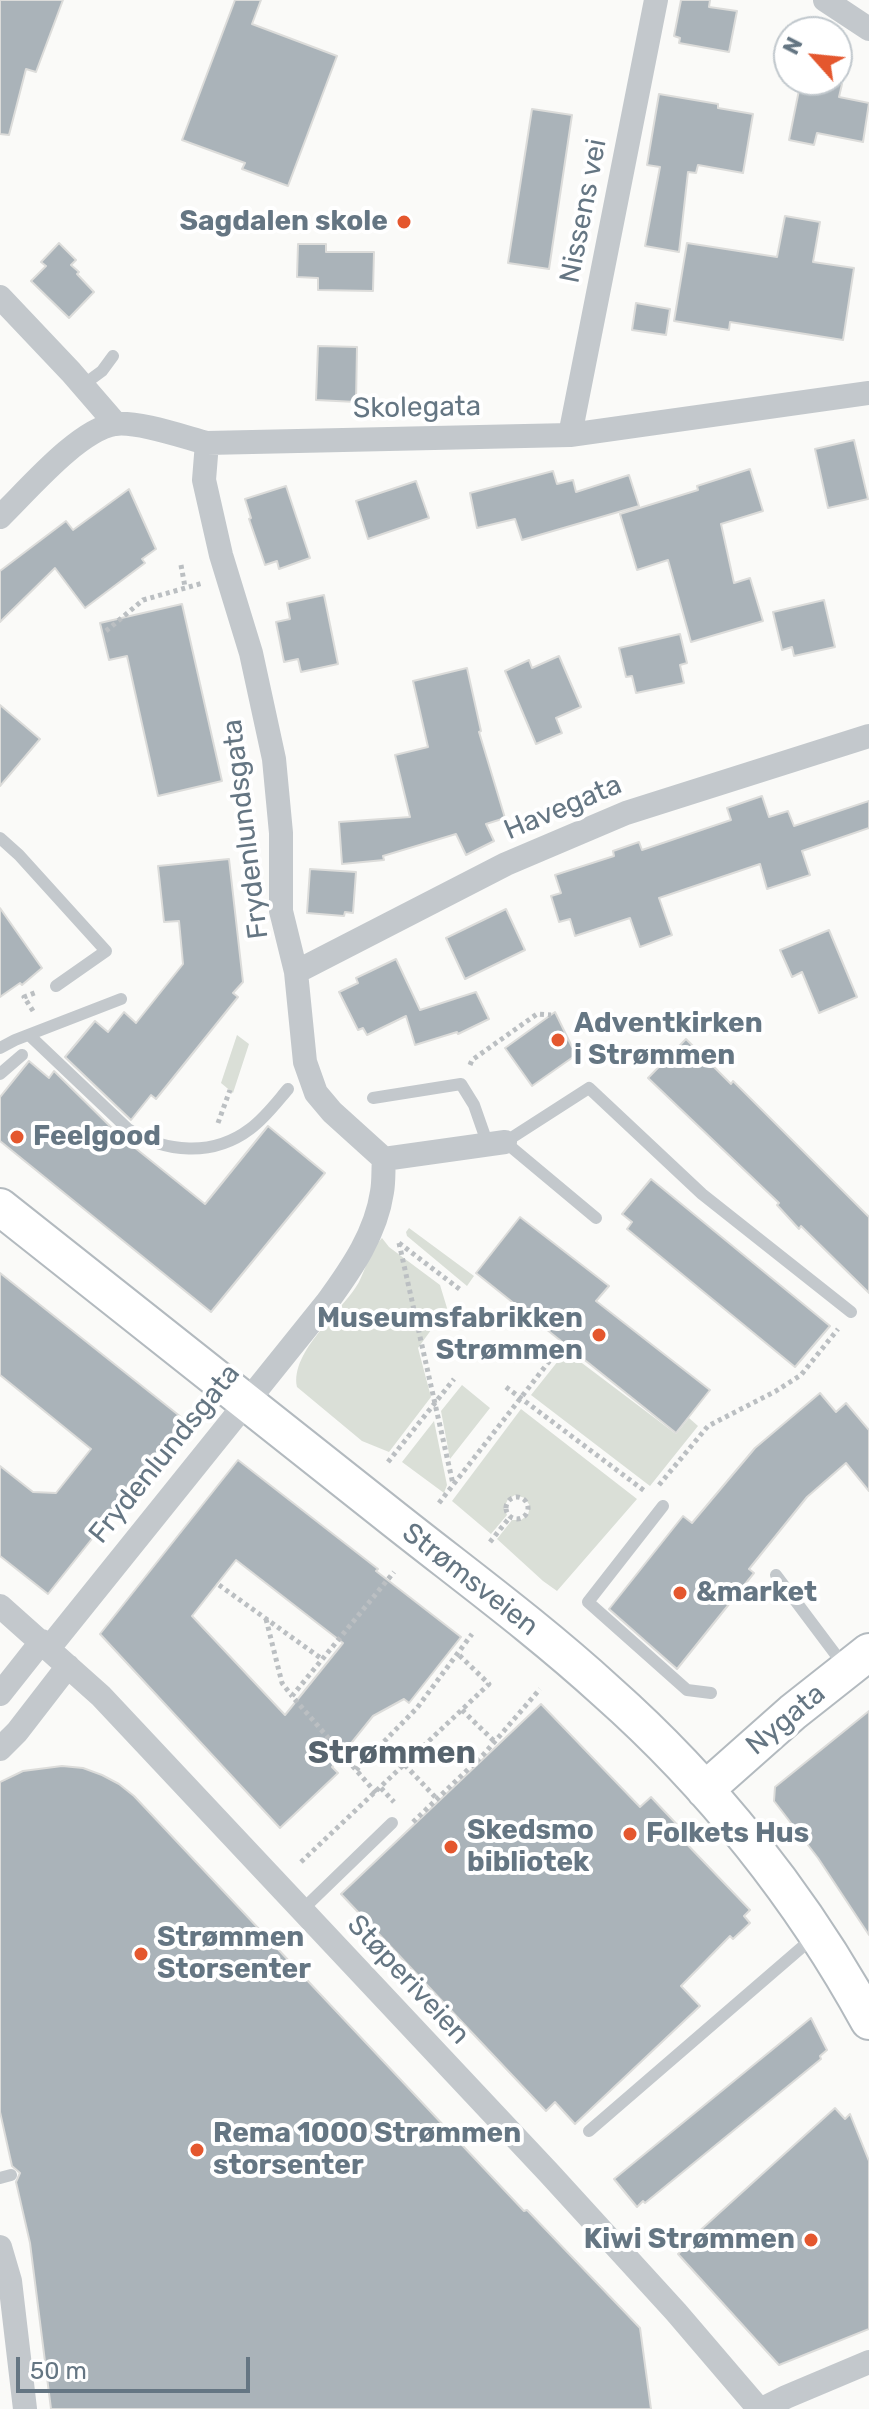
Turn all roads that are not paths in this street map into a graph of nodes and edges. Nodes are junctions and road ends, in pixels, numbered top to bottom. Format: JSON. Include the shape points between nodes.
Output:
{"nodes":[{"id":1,"x":656,"y":0,"type":"edge"},
{"id":2,"x":825,"y":0,"type":"edge"},
{"id":3,"x":869,"y":29,"type":"edge"},
{"id":4,"x":0,"y":297,"type":"edge"},
{"id":5,"x":113,"y":356,"type":"dead end"},
{"id":6,"x":83,"y":385,"type":"junction"},
{"id":7,"x":869,"y":393,"type":"edge"},
{"id":8,"x":116,"y":424,"type":"junction"},
{"id":9,"x":570,"y":435,"type":"junction"},
{"id":10,"x":207,"y":443,"type":"junction"},
{"id":11,"x":0,"y":517,"type":"edge"},
{"id":12,"x":869,"y":736,"type":"edge"},
{"id":13,"x":0,"y":838,"type":"edge"},
{"id":14,"x":296,"y":972,"type":"junction"},
{"id":15,"x":56,"y":986,"type":"dead end"},
{"id":16,"x":121,"y":999,"type":"dead end"},
{"id":17,"x":29,"y":1035,"type":"junction"},
{"id":18,"x":0,"y":1048,"type":"edge"},
{"id":19,"x":22,"y":1055,"type":"dead end"},
{"id":20,"x":0,"y":1074,"type":"edge"},
{"id":21,"x":288,"y":1089,"type":"dead end"},
{"id":22,"x":373,"y":1098,"type":"dead end"},
{"id":23,"x":496,"y":1143,"type":"junction"},
{"id":24,"x":384,"y":1159,"type":"junction"},
{"id":25,"x":0,"y":1207,"type":"edge"},
{"id":26,"x":596,"y":1218,"type":"dead end"},
{"id":27,"x":851,"y":1312,"type":"road end"},
{"id":28,"x":246,"y":1402,"type":"junction"},
{"id":29,"x":663,"y":1506,"type":"dead end"},
{"id":30,"x":776,"y":1575,"type":"dead end"},
{"id":31,"x":0,"y":1606,"type":"edge"},
{"id":32,"x":46,"y":1644,"type":"junction"},
{"id":33,"x":858,"y":1661,"type":"edge"},
{"id":34,"x":68,"y":1666,"type":"junction"},
{"id":35,"x":711,"y":1693,"type":"dead end"},
{"id":36,"x":0,"y":1694,"type":"edge"},
{"id":37,"x":0,"y":1749,"type":"edge"},
{"id":38,"x":705,"y":1790,"type":"junction"},
{"id":39,"x":392,"y":1823,"type":"dead end"},
{"id":40,"x":302,"y":1910,"type":"junction"},
{"id":41,"x":818,"y":1934,"type":"junction"},
{"id":42,"x":869,"y":2021,"type":"edge"},
{"id":43,"x":589,"y":2131,"type":"dead end"},
{"id":44,"x":0,"y":2247,"type":"edge"},
{"id":45,"x":5,"y":2282,"type":"edge"},
{"id":46,"x":869,"y":2362,"type":"edge"},
{"id":47,"x":25,"y":2409,"type":"edge"},
{"id":48,"x":761,"y":2409,"type":"edge"}],
"edges":[{"from":1,"to":9,"type":"street","name":"Nissens vei"},
{"from":2,"to":3,"type":"street"},
{"from":4,"to":6,"type":"street"},
{"from":5,"to":6,"type":"lane"},
{"from":6,"to":8,"type":"street"},
{"from":7,"to":9,"type":"street","name":"Skolegata"},
{"from":8,"to":10,"type":"street","name":"Skolegata"},
{"from":8,"to":11,"type":"street","via":[[73,446]]},
{"from":9,"to":10,"type":"street","name":"Skolegata"},
{"from":10,"to":14,"type":"street","name":"Frydenlundsgata","via":[[204,480],[274,759],[281,911]]},
{"from":12,"to":14,"type":"street","name":"Havegata","via":[[626,813],[506,864]]},
{"from":13,"to":15,"type":"lane","via":[[106,951]]},
{"from":14,"to":24,"type":"street","name":"Frydenlundsgata","via":[[305,1062],[316,1093]]},
{"from":16,"to":17,"type":"lane"},
{"from":17,"to":18,"type":"lane"},
{"from":17,"to":21,"type":"lane","via":[[128,1129],[165,1146],[204,1148],[232,1140],[264,1117]]},
{"from":19,"to":20,"type":"lane"},
{"from":22,"to":23,"type":"lane","via":[[461,1084]]},
{"from":23,"to":24,"type":"street"},
{"from":23,"to":26,"type":"lane"},
{"from":23,"to":27,"type":"lane","via":[[589,1088],[702,1194]]},
{"from":24,"to":28,"type":"street","name":"Frydenlundsgata","via":[[383,1191],[356,1261]]},
{"from":25,"to":28,"type":"main road","name":"Strømsveien"},
{"from":28,"to":32,"type":"street","name":"Frydenlundsgata"},
{"from":28,"to":38,"type":"main road","name":"Strømsveien","via":[[575,1664]]},
{"from":29,"to":35,"type":"lane","via":[[588,1602],[687,1690]]},
{"from":30,"to":33,"type":"lane"},
{"from":31,"to":32,"type":"street","name":"Støperiveien"},
{"from":32,"to":34,"type":"street","name":"Støperiveien"},
{"from":32,"to":36,"type":"street","name":"Frydenlundsgata"},
{"from":33,"to":38,"type":"main road","name":"Nygata"},
{"from":34,"to":37,"type":"street"},
{"from":34,"to":40,"type":"street","name":"Støperiveien"},
{"from":38,"to":41,"type":"main road","name":"Strømsveien"},
{"from":39,"to":40,"type":"lane"},
{"from":40,"to":48,"type":"street","name":"Støperiveien"},
{"from":41,"to":42,"type":"main road","name":"Strømsveien"},
{"from":41,"to":43,"type":"lane"},
{"from":44,"to":45,"type":"street"},
{"from":45,"to":47,"type":"street"},
{"from":46,"to":48,"type":"street"}]}
